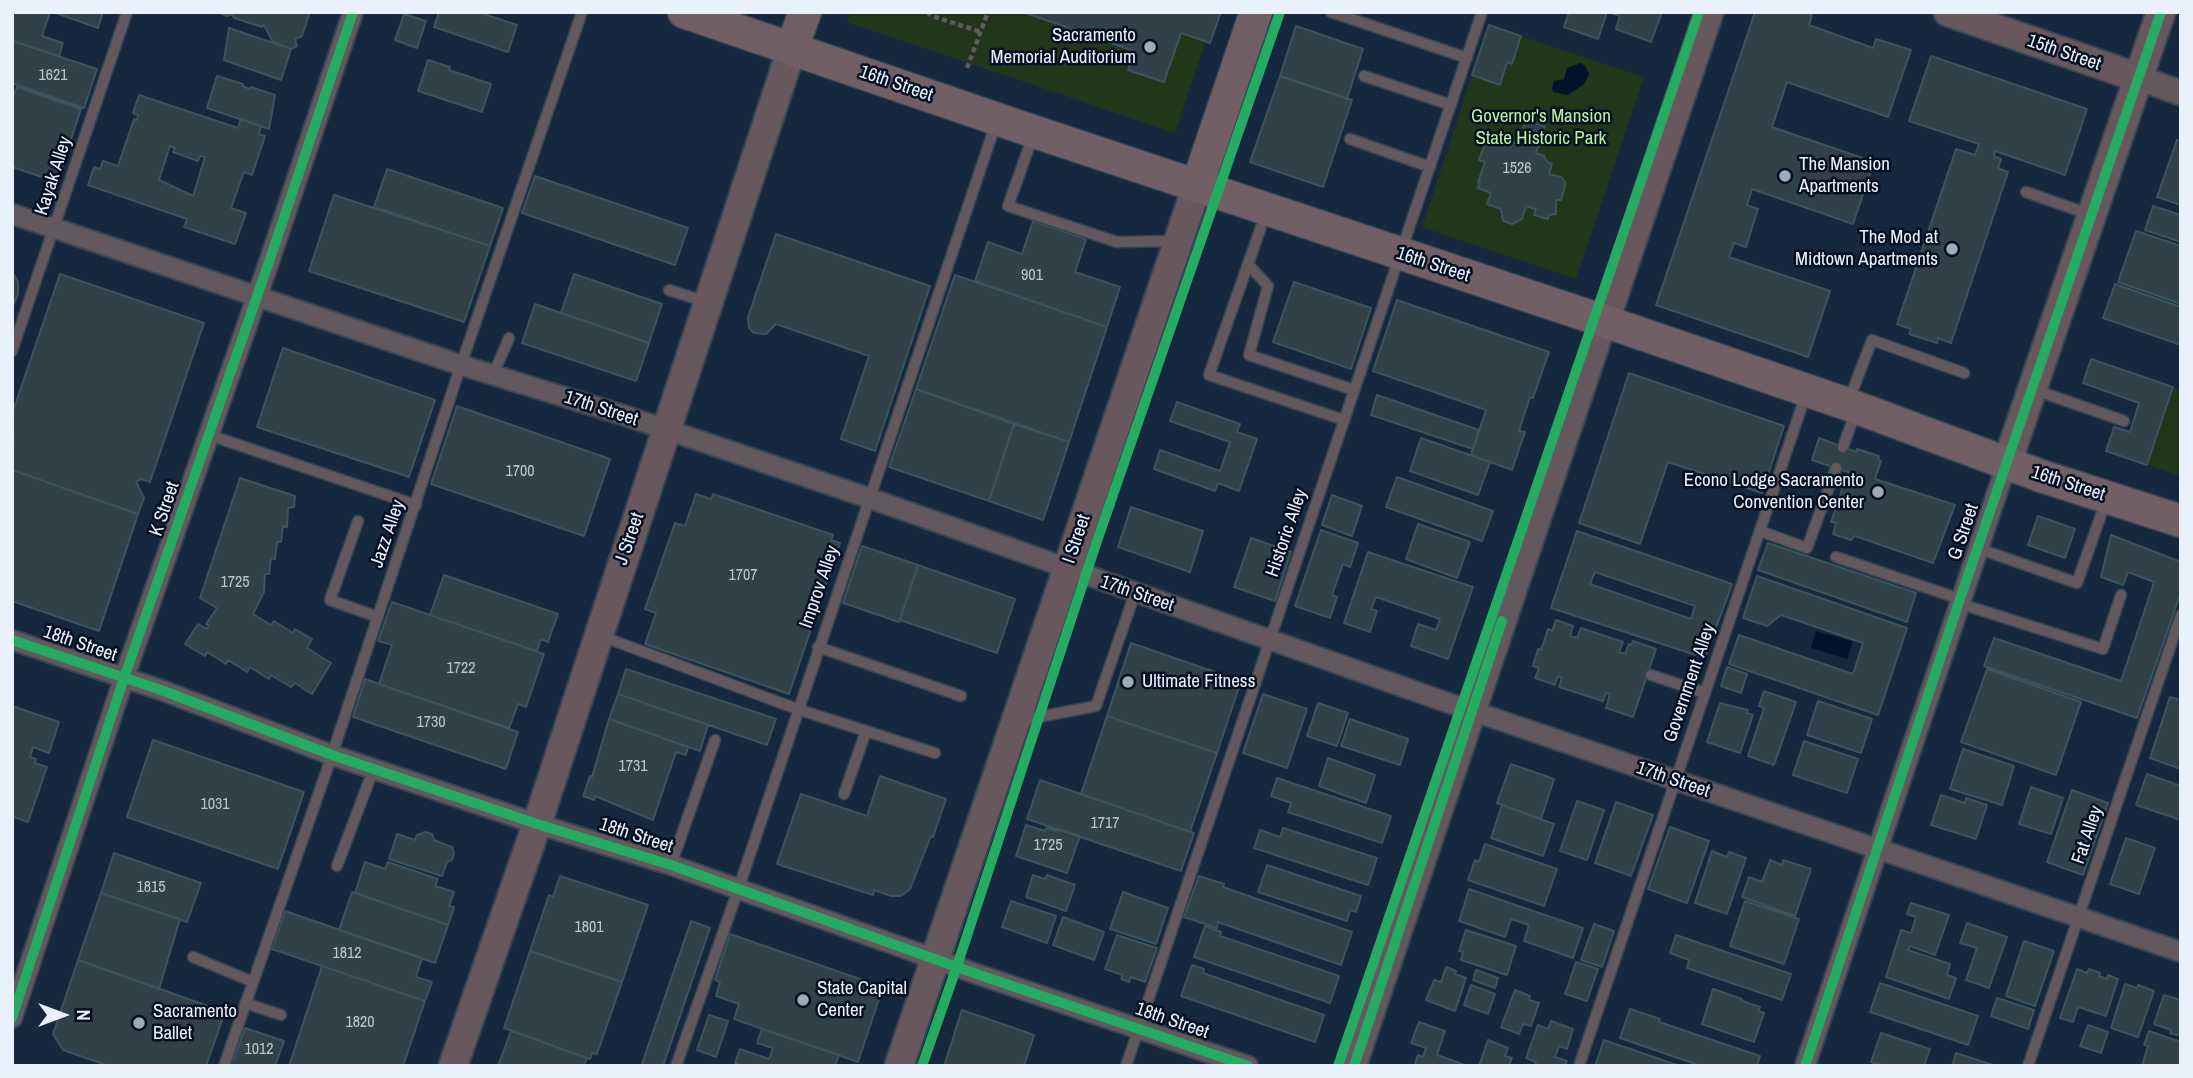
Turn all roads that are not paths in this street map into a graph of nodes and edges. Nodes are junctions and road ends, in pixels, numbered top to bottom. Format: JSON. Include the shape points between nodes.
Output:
{"nodes":[{"id":1,"x":127,"y":12,"type":"edge"},
{"id":2,"x":352,"y":12,"type":"edge"},
{"id":3,"x":582,"y":12,"type":"edge"},
{"id":4,"x":684,"y":12,"type":"edge"},
{"id":5,"x":805,"y":12,"type":"edge"},
{"id":6,"x":1256,"y":12,"type":"edge"},
{"id":7,"x":1331,"y":12,"type":"edge"},
{"id":8,"x":1482,"y":12,"type":"edge"},
{"id":9,"x":1709,"y":12,"type":"edge"},
{"id":10,"x":1948,"y":12,"type":"edge"},
{"id":11,"x":2161,"y":12,"type":"edge"},
{"id":12,"x":792,"y":48,"type":"junction"},
{"id":13,"x":1467,"y":58,"type":"junction"},
{"id":14,"x":1364,"y":76,"type":"dead end"},
{"id":15,"x":2139,"y":78,"type":"junction"},
{"id":16,"x":2181,"y":93,"type":"edge"},
{"id":17,"x":1451,"y":105,"type":"junction"},
{"id":18,"x":997,"y":119,"type":"junction"},
{"id":19,"x":1035,"y":132,"type":"junction"},
{"id":20,"x":1350,"y":139,"type":"dead end"},
{"id":21,"x":1430,"y":167,"type":"junction"},
{"id":22,"x":1197,"y":186,"type":"junction"},
{"id":23,"x":2025,"y":192,"type":"dead end"},
{"id":24,"x":1267,"y":209,"type":"junction"},
{"id":25,"x":12,"y":214,"type":"edge"},
{"id":26,"x":2091,"y":215,"type":"junction"},
{"id":27,"x":55,"y":229,"type":"junction"},
{"id":28,"x":1178,"y":240,"type":"junction"},
{"id":29,"x":1402,"y":254,"type":"junction"},
{"id":30,"x":1248,"y":264,"type":"junction"},
{"id":31,"x":669,"y":290,"type":"dead end"},
{"id":32,"x":258,"y":295,"type":"junction"},
{"id":33,"x":710,"y":303,"type":"junction"},
{"id":34,"x":1605,"y":321,"type":"junction"},
{"id":35,"x":509,"y":338,"type":"dead end"},
{"id":36,"x":12,"y":351,"type":"edge"},
{"id":37,"x":461,"y":365,"type":"junction"},
{"id":38,"x":1964,"y":373,"type":"dead end"},
{"id":39,"x":493,"y":375,"type":"junction"},
{"id":40,"x":2031,"y":388,"type":"junction"},
{"id":41,"x":1354,"y":390,"type":"junction"},
{"id":42,"x":1807,"y":390,"type":"junction"},
{"id":43,"x":1852,"y":406,"type":"junction"},
{"id":44,"x":1344,"y":420,"type":"junction"},
{"id":45,"x":2124,"y":421,"type":"dead end"},
{"id":46,"x":666,"y":430,"type":"junction"},
{"id":47,"x":209,"y":435,"type":"junction"},
{"id":48,"x":1843,"y":447,"type":"dead end"},
{"id":49,"x":2007,"y":463,"type":"junction"},
{"id":50,"x":1836,"y":468,"type":"dead end"},
{"id":51,"x":2108,"y":497,"type":"junction"},
{"id":52,"x":869,"y":498,"type":"junction"},
{"id":53,"x":416,"y":505,"type":"junction"},
{"id":54,"x":358,"y":521,"type":"dead end"},
{"id":55,"x":2181,"y":521,"type":"edge"},
{"id":56,"x":1760,"y":531,"type":"junction"},
{"id":57,"x":1977,"y":548,"type":"junction"},
{"id":58,"x":1836,"y":557,"type":"dead end"},
{"id":59,"x":1067,"y":569,"type":"junction"},
{"id":60,"x":1135,"y":593,"type":"junction"},
{"id":61,"x":2121,"y":595,"type":"dead end"},
{"id":62,"x":1959,"y":601,"type":"junction"},
{"id":63,"x":2181,"y":615,"type":"edge"},
{"id":64,"x":378,"y":617,"type":"junction"},
{"id":65,"x":598,"y":635,"type":"junction"},
{"id":66,"x":12,"y":640,"type":"edge"},
{"id":67,"x":1268,"y":640,"type":"junction"},
{"id":68,"x":818,"y":647,"type":"junction"},
{"id":69,"x":1651,"y":675,"type":"dead end"},
{"id":70,"x":124,"y":678,"type":"junction"},
{"id":71,"x":1705,"y":693,"type":"junction"},
{"id":72,"x":961,"y":696,"type":"dead end"},
{"id":73,"x":797,"y":709,"type":"junction"},
{"id":74,"x":1472,"y":711,"type":"junction"},
{"id":75,"x":1016,"y":722,"type":"junction"},
{"id":76,"x":866,"y":731,"type":"junction"},
{"id":77,"x":715,"y":740,"type":"dead end"},
{"id":78,"x":935,"y":753,"type":"dead end"},
{"id":79,"x":332,"y":755,"type":"junction"},
{"id":80,"x":374,"y":768,"type":"junction"},
{"id":81,"x":1676,"y":781,"type":"junction"},
{"id":82,"x":844,"y":794,"type":"dead end"},
{"id":83,"x":537,"y":824,"type":"junction"},
{"id":84,"x":1878,"y":849,"type":"junction"},
{"id":85,"x":671,"y":865,"type":"junction"},
{"id":86,"x":337,"y":866,"type":"dead end"},
{"id":87,"x":738,"y":890,"type":"junction"},
{"id":88,"x":2078,"y":918,"type":"junction"},
{"id":89,"x":2181,"y":951,"type":"edge"},
{"id":90,"x":193,"y":957,"type":"dead end"},
{"id":91,"x":936,"y":959,"type":"junction"},
{"id":92,"x":253,"y":982,"type":"junction"},
{"id":93,"x":246,"y":1003,"type":"junction"},
{"id":94,"x":281,"y":1015,"type":"dead end"},
{"id":95,"x":12,"y":1018,"type":"edge"},
{"id":96,"x":1139,"y":1028,"type":"junction"},
{"id":97,"x":224,"y":1066,"type":"edge"},
{"id":98,"x":453,"y":1066,"type":"edge"},
{"id":99,"x":676,"y":1066,"type":"edge"},
{"id":100,"x":899,"y":1066,"type":"edge"},
{"id":101,"x":1126,"y":1066,"type":"edge"},
{"id":102,"x":1248,"y":1066,"type":"edge"},
{"id":103,"x":1354,"y":1066,"type":"edge"},
{"id":104,"x":1579,"y":1066,"type":"edge"},
{"id":105,"x":1805,"y":1066,"type":"edge"},
{"id":106,"x":2028,"y":1066,"type":"edge"}],
"edges":[{"from":1,"to":27,"type":"lane","name":"Kayak Alley"},
{"from":2,"to":32,"type":"street","name":"K Street"},
{"from":3,"to":37,"type":"lane","name":"Jazz Alley","via":[[511,235]]},
{"from":4,"to":12,"type":"main road","name":"16th Street"},
{"from":5,"to":12,"type":"main road","name":"J Street"},
{"from":6,"to":22,"type":"main road","name":"I Street"},
{"from":7,"to":13,"type":"lane"},
{"from":8,"to":13,"type":"lane","name":"Historic Alley"},
{"from":9,"to":34,"type":"main road"},
{"from":10,"to":15,"type":"main road","name":"15th Street"},
{"from":11,"to":15,"type":"main road","name":"G Street"},
{"from":12,"to":18,"type":"main road","name":"16th Street"},
{"from":12,"to":33,"type":"main road","name":"J Street"},
{"from":13,"to":17,"type":"lane","name":"Historic Alley"},
{"from":14,"to":17,"type":"lane"},
{"from":15,"to":16,"type":"street","name":"15th Street"},
{"from":15,"to":26,"type":"main road","name":"G Street"},
{"from":17,"to":21,"type":"lane","name":"Historic Alley"},
{"from":18,"to":19,"type":"main road","name":"16th Street"},
{"from":18,"to":52,"type":"lane","name":"Improv Alley"},
{"from":19,"to":22,"type":"main road","name":"16th Street"},
{"from":19,"to":28,"type":"lane","via":[[1008,206],[1117,242]]},
{"from":20,"to":21,"type":"lane"},
{"from":21,"to":29,"type":"lane","name":"Historic Alley"},
{"from":22,"to":24,"type":"main road","name":"16th Street"},
{"from":22,"to":28,"type":"main road","name":"I Street"},
{"from":23,"to":26,"type":"lane"},
{"from":24,"to":29,"type":"main road","name":"16th Street"},
{"from":24,"to":30,"type":"lane"},
{"from":25,"to":27,"type":"street","name":"17th Street"},
{"from":26,"to":40,"type":"main road","name":"G Street"},
{"from":27,"to":32,"type":"street","name":"17th Street"},
{"from":27,"to":36,"type":"lane","name":"Kayak Alley"},
{"from":28,"to":59,"type":"main road","name":"I Street"},
{"from":29,"to":34,"type":"main road","name":"16th Street"},
{"from":29,"to":41,"type":"lane","name":"Historic Alley"},
{"from":30,"to":41,"type":"lane","via":[[1268,286],[1249,355]]},
{"from":30,"to":44,"type":"lane","via":[[1209,375]]},
{"from":31,"to":33,"type":"lane"},
{"from":32,"to":37,"type":"street","name":"17th Street"},
{"from":32,"to":47,"type":"street","name":"K Street"},
{"from":33,"to":46,"type":"main road","name":"J Street"},
{"from":34,"to":42,"type":"main road","name":"16th Street"},
{"from":34,"to":74,"type":"street"},
{"from":35,"to":39,"type":"lane"},
{"from":37,"to":39,"type":"street","name":"17th Street"},
{"from":37,"to":53,"type":"lane","name":"Jazz Alley"},
{"from":38,"to":43,"type":"lane","via":[[1872,340]]},
{"from":39,"to":46,"type":"street","name":"17th Street"},
{"from":40,"to":45,"type":"lane"},
{"from":40,"to":49,"type":"main road","name":"G Street"},
{"from":41,"to":44,"type":"lane","name":"Historic Alley"},
{"from":42,"to":43,"type":"main road","name":"16th Street"},
{"from":42,"to":56,"type":"lane","name":"Government Alley"},
{"from":43,"to":48,"type":"lane"},
{"from":43,"to":49,"type":"main road","name":"16th Street"},
{"from":44,"to":67,"type":"lane","name":"Historic Alley"},
{"from":46,"to":52,"type":"street","name":"17th Street"},
{"from":46,"to":65,"type":"main road","name":"J Street"},
{"from":47,"to":53,"type":"lane"},
{"from":47,"to":70,"type":"street","name":"K Street"},
{"from":49,"to":51,"type":"main road","name":"16th Street"},
{"from":49,"to":57,"type":"street","name":"G Street"},
{"from":50,"to":56,"type":"lane","via":[[1807,548]]},
{"from":51,"to":55,"type":"main road","name":"16th Street"},
{"from":51,"to":57,"type":"lane","via":[[2077,583]]},
{"from":52,"to":59,"type":"street","name":"17th Street"},
{"from":52,"to":68,"type":"lane","name":"Improv Alley"},
{"from":53,"to":64,"type":"lane","name":"Jazz Alley"},
{"from":54,"to":64,"type":"lane","via":[[330,600]]},
{"from":56,"to":71,"type":"lane","name":"Government Alley"},
{"from":57,"to":62,"type":"street","name":"G Street"},
{"from":58,"to":62,"type":"lane"},
{"from":59,"to":60,"type":"street","name":"17th Street"},
{"from":59,"to":75,"type":"main road","name":"I Street"},
{"from":60,"to":67,"type":"street","name":"17th Street"},
{"from":60,"to":75,"type":"lane","via":[[1096,706]]},
{"from":61,"to":62,"type":"lane","via":[[2103,649]]},
{"from":62,"to":84,"type":"street","name":"G Street"},
{"from":63,"to":88,"type":"lane","name":"Fat Alley"},
{"from":64,"to":79,"type":"lane","name":"Jazz Alley"},
{"from":65,"to":73,"type":"lane"},
{"from":65,"to":83,"type":"main road","name":"J Street"},
{"from":66,"to":70,"type":"street","name":"18th Street"},
{"from":67,"to":74,"type":"street","name":"17th Street"},
{"from":67,"to":96,"type":"lane","name":"Historic Alley"},
{"from":68,"to":72,"type":"lane"},
{"from":68,"to":73,"type":"lane","name":"Improv Alley"},
{"from":69,"to":71,"type":"lane"},
{"from":70,"to":79,"type":"street","name":"18th Street"},
{"from":70,"to":95,"type":"street","name":"K Street"},
{"from":71,"to":81,"type":"lane","name":"Government Alley"},
{"from":73,"to":76,"type":"lane"},
{"from":73,"to":87,"type":"lane","name":"Improv Alley"},
{"from":74,"to":81,"type":"street","name":"17th Street"},
{"from":74,"to":103,"type":"street"},
{"from":75,"to":91,"type":"main road","name":"I Street"},
{"from":76,"to":78,"type":"lane"},
{"from":76,"to":82,"type":"lane"},
{"from":77,"to":85,"type":"lane"},
{"from":79,"to":80,"type":"street","name":"18th Street"},
{"from":79,"to":92,"type":"lane","name":"Jazz Alley"},
{"from":80,"to":83,"type":"street","name":"18th Street"},
{"from":80,"to":86,"type":"lane"},
{"from":81,"to":84,"type":"street","name":"17th Street"},
{"from":81,"to":104,"type":"lane","name":"Government Alley"},
{"from":83,"to":85,"type":"street","name":"18th Street"},
{"from":83,"to":98,"type":"main road","name":"J Street"},
{"from":84,"to":88,"type":"street","name":"17th Street"},
{"from":84,"to":105,"type":"street","name":"G Street"},
{"from":85,"to":87,"type":"street","name":"18th Street"},
{"from":87,"to":91,"type":"street","name":"18th Street"},
{"from":87,"to":99,"type":"lane","name":"Improv Alley"},
{"from":88,"to":89,"type":"street","name":"17th Street"},
{"from":88,"to":106,"type":"lane","name":"Fat Alley"},
{"from":90,"to":92,"type":"lane"},
{"from":91,"to":96,"type":"street","name":"18th Street"},
{"from":91,"to":100,"type":"main road","name":"I Street"},
{"from":92,"to":93,"type":"lane","name":"Jazz Alley"},
{"from":93,"to":94,"type":"lane"},
{"from":93,"to":97,"type":"lane","name":"Jazz Alley"},
{"from":96,"to":101,"type":"lane","name":"Historic Alley"},
{"from":96,"to":102,"type":"street","name":"18th Street"}]}
